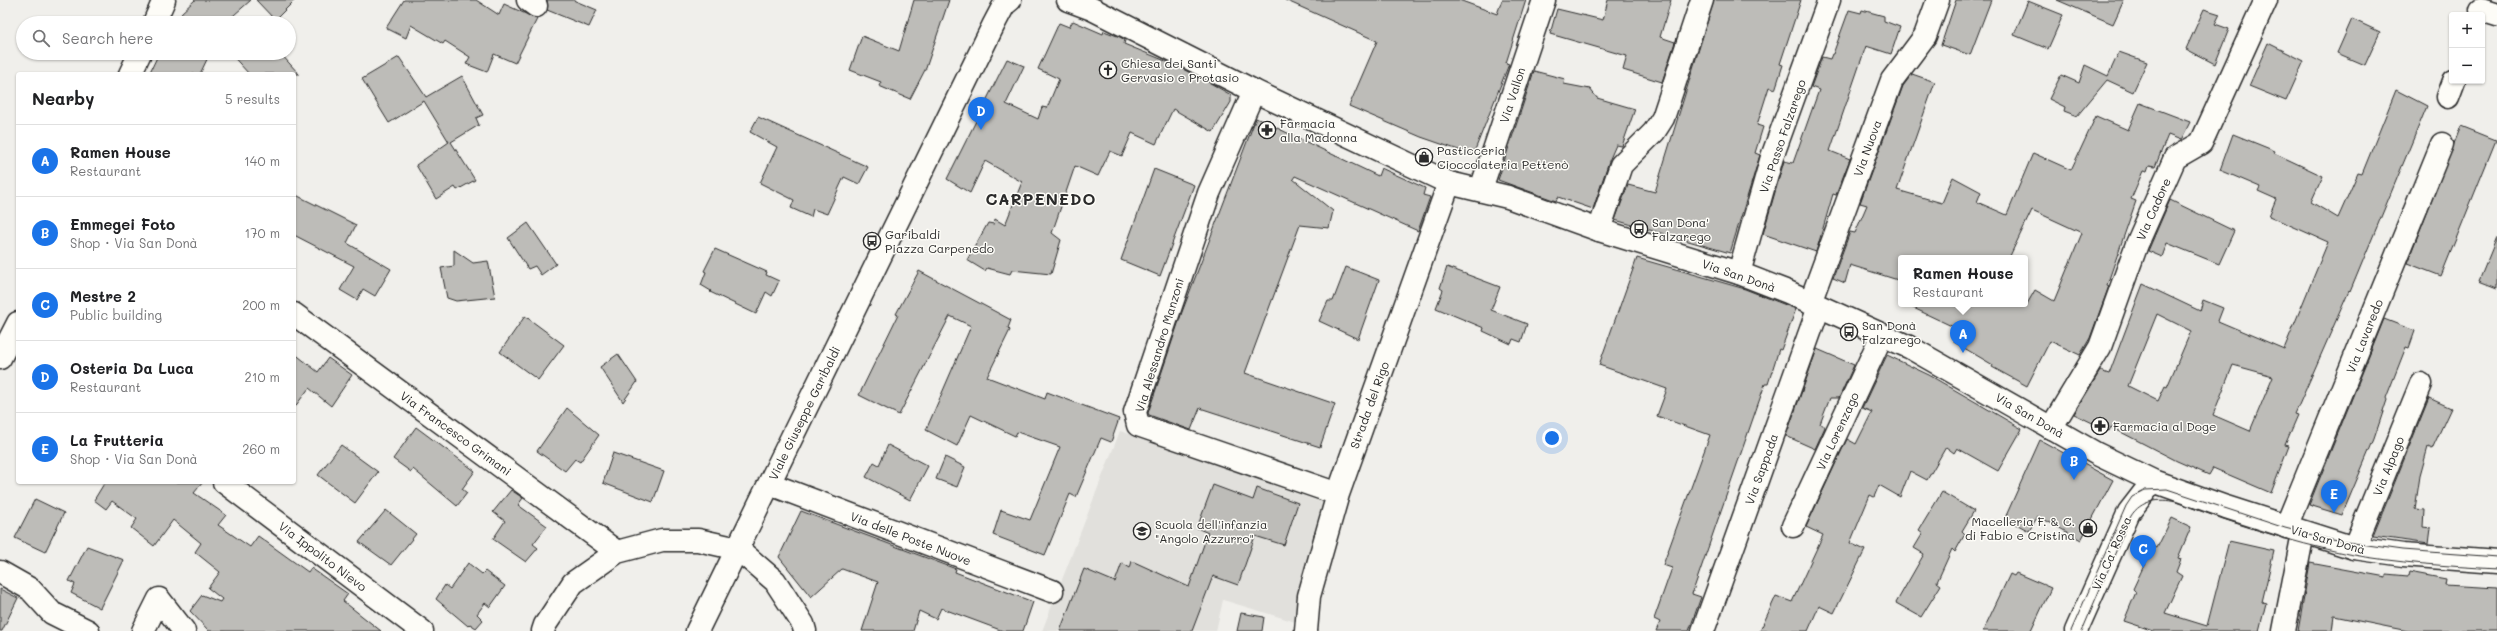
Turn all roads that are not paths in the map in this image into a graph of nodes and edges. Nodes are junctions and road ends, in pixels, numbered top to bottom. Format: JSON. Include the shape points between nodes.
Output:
{"nodes":[{"id":1,"x":164,"y":0,"type":"edge"},
{"id":2,"x":1010,"y":0,"type":"edge"},
{"id":3,"x":1068,"y":0,"type":"edge"},
{"id":4,"x":1544,"y":0,"type":"edge"},
{"id":5,"x":1702,"y":0,"type":"edge"},
{"id":6,"x":1829,"y":0,"type":"edge"},
{"id":7,"x":1938,"y":0,"type":"edge"},
{"id":8,"x":2266,"y":0,"type":"edge"},
{"id":9,"x":157,"y":16,"type":"edge"},
{"id":10,"x":137,"y":60,"type":"edge"},
{"id":11,"x":131,"y":72,"type":"edge"},
{"id":12,"x":1254,"y":91,"type":"junction"},
{"id":13,"x":2442,"y":144,"type":"dead end"},
{"id":14,"x":1449,"y":183,"type":"junction"},
{"id":15,"x":1481,"y":189,"type":"junction"},
{"id":16,"x":1599,"y":230,"type":"junction"},
{"id":17,"x":1739,"y":273,"type":"junction"},
{"id":18,"x":1815,"y":305,"type":"junction"},
{"id":19,"x":296,"y":315,"type":"edge"},
{"id":20,"x":16,"y":327,"type":"edge"},
{"id":21,"x":1882,"y":335,"type":"junction"},
{"id":22,"x":0,"y":358,"type":"edge"},
{"id":23,"x":2421,"y":384,"type":"dead end"},
{"id":24,"x":2051,"y":428,"type":"junction"},
{"id":25,"x":2153,"y":481,"type":"junction"},
{"id":26,"x":227,"y":484,"type":"edge"},
{"id":27,"x":770,"y":484,"type":"junction"},
{"id":28,"x":1338,"y":494,"type":"junction"},
{"id":29,"x":1792,"y":526,"type":"dead end"},
{"id":30,"x":2294,"y":530,"type":"junction"},
{"id":31,"x":2354,"y":548,"type":"junction"},
{"id":32,"x":738,"y":549,"type":"junction"},
{"id":33,"x":617,"y":552,"type":"junction"},
{"id":34,"x":2497,"y":562,"type":"edge"},
{"id":35,"x":0,"y":572,"type":"edge"},
{"id":36,"x":1052,"y":592,"type":"dead end"},
{"id":37,"x":88,"y":631,"type":"edge"},
{"id":38,"x":144,"y":631,"type":"edge"},
{"id":39,"x":184,"y":631,"type":"edge"},
{"id":40,"x":422,"y":631,"type":"edge"},
{"id":41,"x":543,"y":631,"type":"edge"},
{"id":42,"x":697,"y":631,"type":"edge"},
{"id":43,"x":805,"y":631,"type":"edge"},
{"id":44,"x":1306,"y":631,"type":"edge"},
{"id":45,"x":1703,"y":631,"type":"edge"},
{"id":46,"x":2076,"y":631,"type":"edge"},
{"id":47,"x":2284,"y":631,"type":"edge"}],
"edges":[{"from":1,"to":9,"type":"street"},
{"from":2,"to":27,"type":"street","name":"Viale Giuseppe Garibaldi","via":[[1004,5]]},
{"from":3,"to":12,"type":"street","name":"Via San Donà","via":[[1092,8]]},
{"from":4,"to":15,"type":"street","name":"Via Vallon"},
{"from":5,"to":16,"type":"street","via":[[1663,118],[1654,132],[1621,165]]},
{"from":6,"to":17,"type":"street","name":"Via Passo Falzarego","via":[[1772,157]]},
{"from":7,"to":18,"type":"street","name":"Via Nuova","via":[[1925,36],[1892,80]]},
{"from":8,"to":24,"type":"street","name":"Via Cadore","via":[[2202,143],[2175,158],[2137,244],[2100,347]]},
{"from":10,"to":11,"type":"street"},
{"from":12,"to":14,"type":"street","name":"Via San Donà"},
{"from":12,"to":28,"type":"street","name":"Via Alessandro Manzoni","via":[[1209,193],[1135,412],[1138,426]]},
{"from":13,"to":30,"type":"street","name":"Via Lavaredo"},
{"from":14,"to":15,"type":"street","name":"Via San Donà"},
{"from":14,"to":28,"type":"street","name":"Strada del Rigo"},
{"from":15,"to":16,"type":"street","name":"Via San Donà"},
{"from":16,"to":17,"type":"street","name":"Via San Donà"},
{"from":17,"to":18,"type":"street","name":"Via San Donà"},
{"from":18,"to":21,"type":"street","name":"Via San Donà"},
{"from":18,"to":45,"type":"street","name":"Via Sappada"},
{"from":19,"to":33,"type":"street","name":"Via Francesco Grimani"},
{"from":20,"to":22,"type":"street"},
{"from":21,"to":24,"type":"street","name":"Via San Donà","via":[[1940,364]]},
{"from":21,"to":29,"type":"street","name":"Via Lorenzago"},
{"from":23,"to":31,"type":"street","name":"Via Alpago"},
{"from":24,"to":25,"type":"street","name":"Via San Donà"},
{"from":25,"to":30,"type":"street","name":"Via San Donà"},
{"from":25,"to":46,"type":"street","name":"Via Ca' Rossa","via":[[2129,512]]},
{"from":26,"to":40,"type":"street","name":"Via Ippolito Nievo"},
{"from":27,"to":32,"type":"street","name":"Viale Giuseppe Garibaldi"},
{"from":27,"to":36,"type":"street","name":"Via delle Poste Nuove"},
{"from":28,"to":44,"type":"street","name":"Strada del Rigo","via":[[1309,596]]},
{"from":30,"to":31,"type":"street","name":"Via San Donà"},
{"from":30,"to":47,"type":"street","name":"Via Lavaredo"},
{"from":31,"to":34,"type":"street","name":"Via San Donà","via":[[2403,555]]},
{"from":32,"to":33,"type":"street","via":[[698,540],[662,540]]},
{"from":32,"to":42,"type":"street","name":"Viale Giuseppe Garibaldi"},
{"from":32,"to":43,"type":"street","via":[[775,581]]},
{"from":33,"to":41,"type":"street","via":[[573,583]]},
{"from":35,"to":37,"type":"street","via":[[30,589],[52,613]]},
{"from":38,"to":39,"type":"street","via":[[159,599]]}]}
